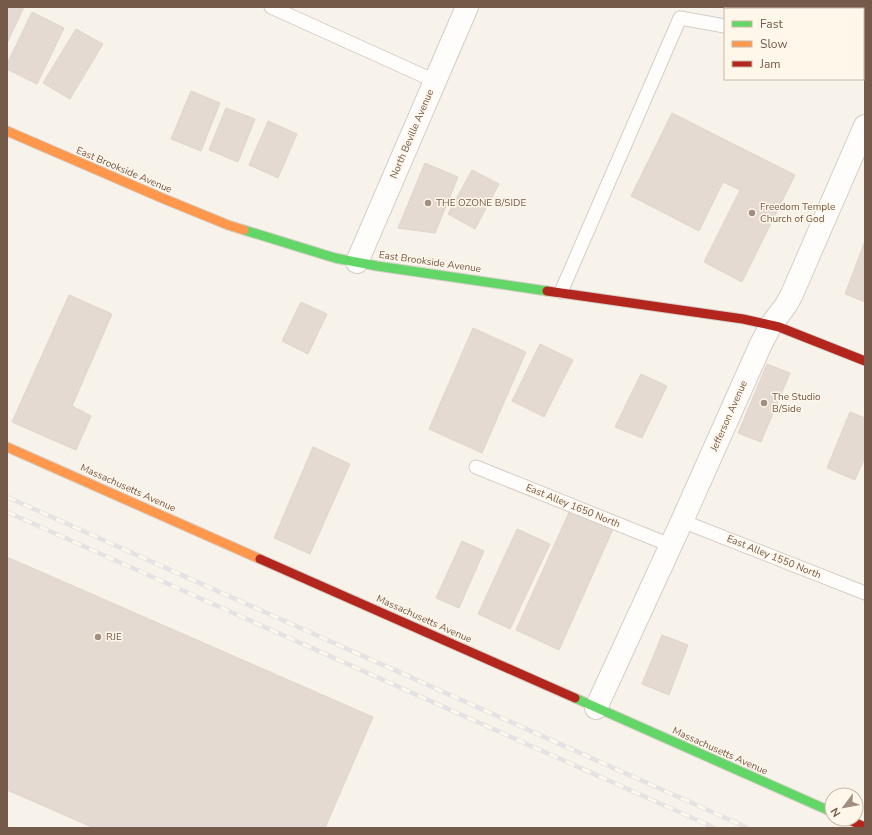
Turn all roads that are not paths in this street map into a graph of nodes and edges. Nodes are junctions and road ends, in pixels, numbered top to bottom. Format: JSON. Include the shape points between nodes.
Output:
{"nodes":[{"id":1,"x":271,"y":7,"type":"edge"},
{"id":2,"x":467,"y":7,"type":"edge"},
{"id":3,"x":724,"y":26,"type":"edge"},
{"id":4,"x":435,"y":81,"type":"junction"},
{"id":5,"x":7,"y":130,"type":"edge"},
{"id":6,"x":863,"y":134,"type":"edge"},
{"id":7,"x":357,"y":262,"type":"junction"},
{"id":8,"x":561,"y":292,"type":"junction"},
{"id":9,"x":771,"y":325,"type":"junction"},
{"id":10,"x":865,"y":361,"type":"edge"},
{"id":11,"x":7,"y":447,"type":"edge"},
{"id":12,"x":476,"y":467,"type":"dead end"},
{"id":13,"x":682,"y":521,"type":"junction"},
{"id":14,"x":670,"y":545,"type":"junction"},
{"id":15,"x":865,"y":593,"type":"edge"},
{"id":16,"x":596,"y":708,"type":"junction"},
{"id":17,"x":824,"y":808,"type":"edge"}],
"edges":[{"from":1,"to":4,"type":"lane"},
{"from":2,"to":4,"type":"street","name":"North Beville Avenue"},
{"from":3,"to":8,"type":"lane","via":[[680,18]]},
{"from":4,"to":7,"type":"street","name":"North Beville Avenue"},
{"from":5,"to":7,"type":"street","name":"East Brookside Avenue","via":[[228,224],[328,256]]},
{"from":6,"to":9,"type":"street","name":"Jefferson Avenue","via":[[792,294]]},
{"from":7,"to":8,"type":"street","name":"East Brookside Avenue"},
{"from":8,"to":9,"type":"street","name":"East Brookside Avenue","via":[[743,318]]},
{"from":9,"to":10,"type":"street","name":"East Brookside Avenue"},
{"from":9,"to":13,"type":"street","name":"Jefferson Avenue"},
{"from":11,"to":16,"type":"street","name":"Massachusetts Avenue"},
{"from":12,"to":14,"type":"lane","name":"East Alley 1650 North"},
{"from":13,"to":14,"type":"street","name":"Jefferson Avenue"},
{"from":13,"to":15,"type":"lane","name":"East Alley 1550 North"},
{"from":14,"to":16,"type":"street","name":"Jefferson Avenue"},
{"from":16,"to":17,"type":"street","name":"Massachusetts Avenue"}]}
